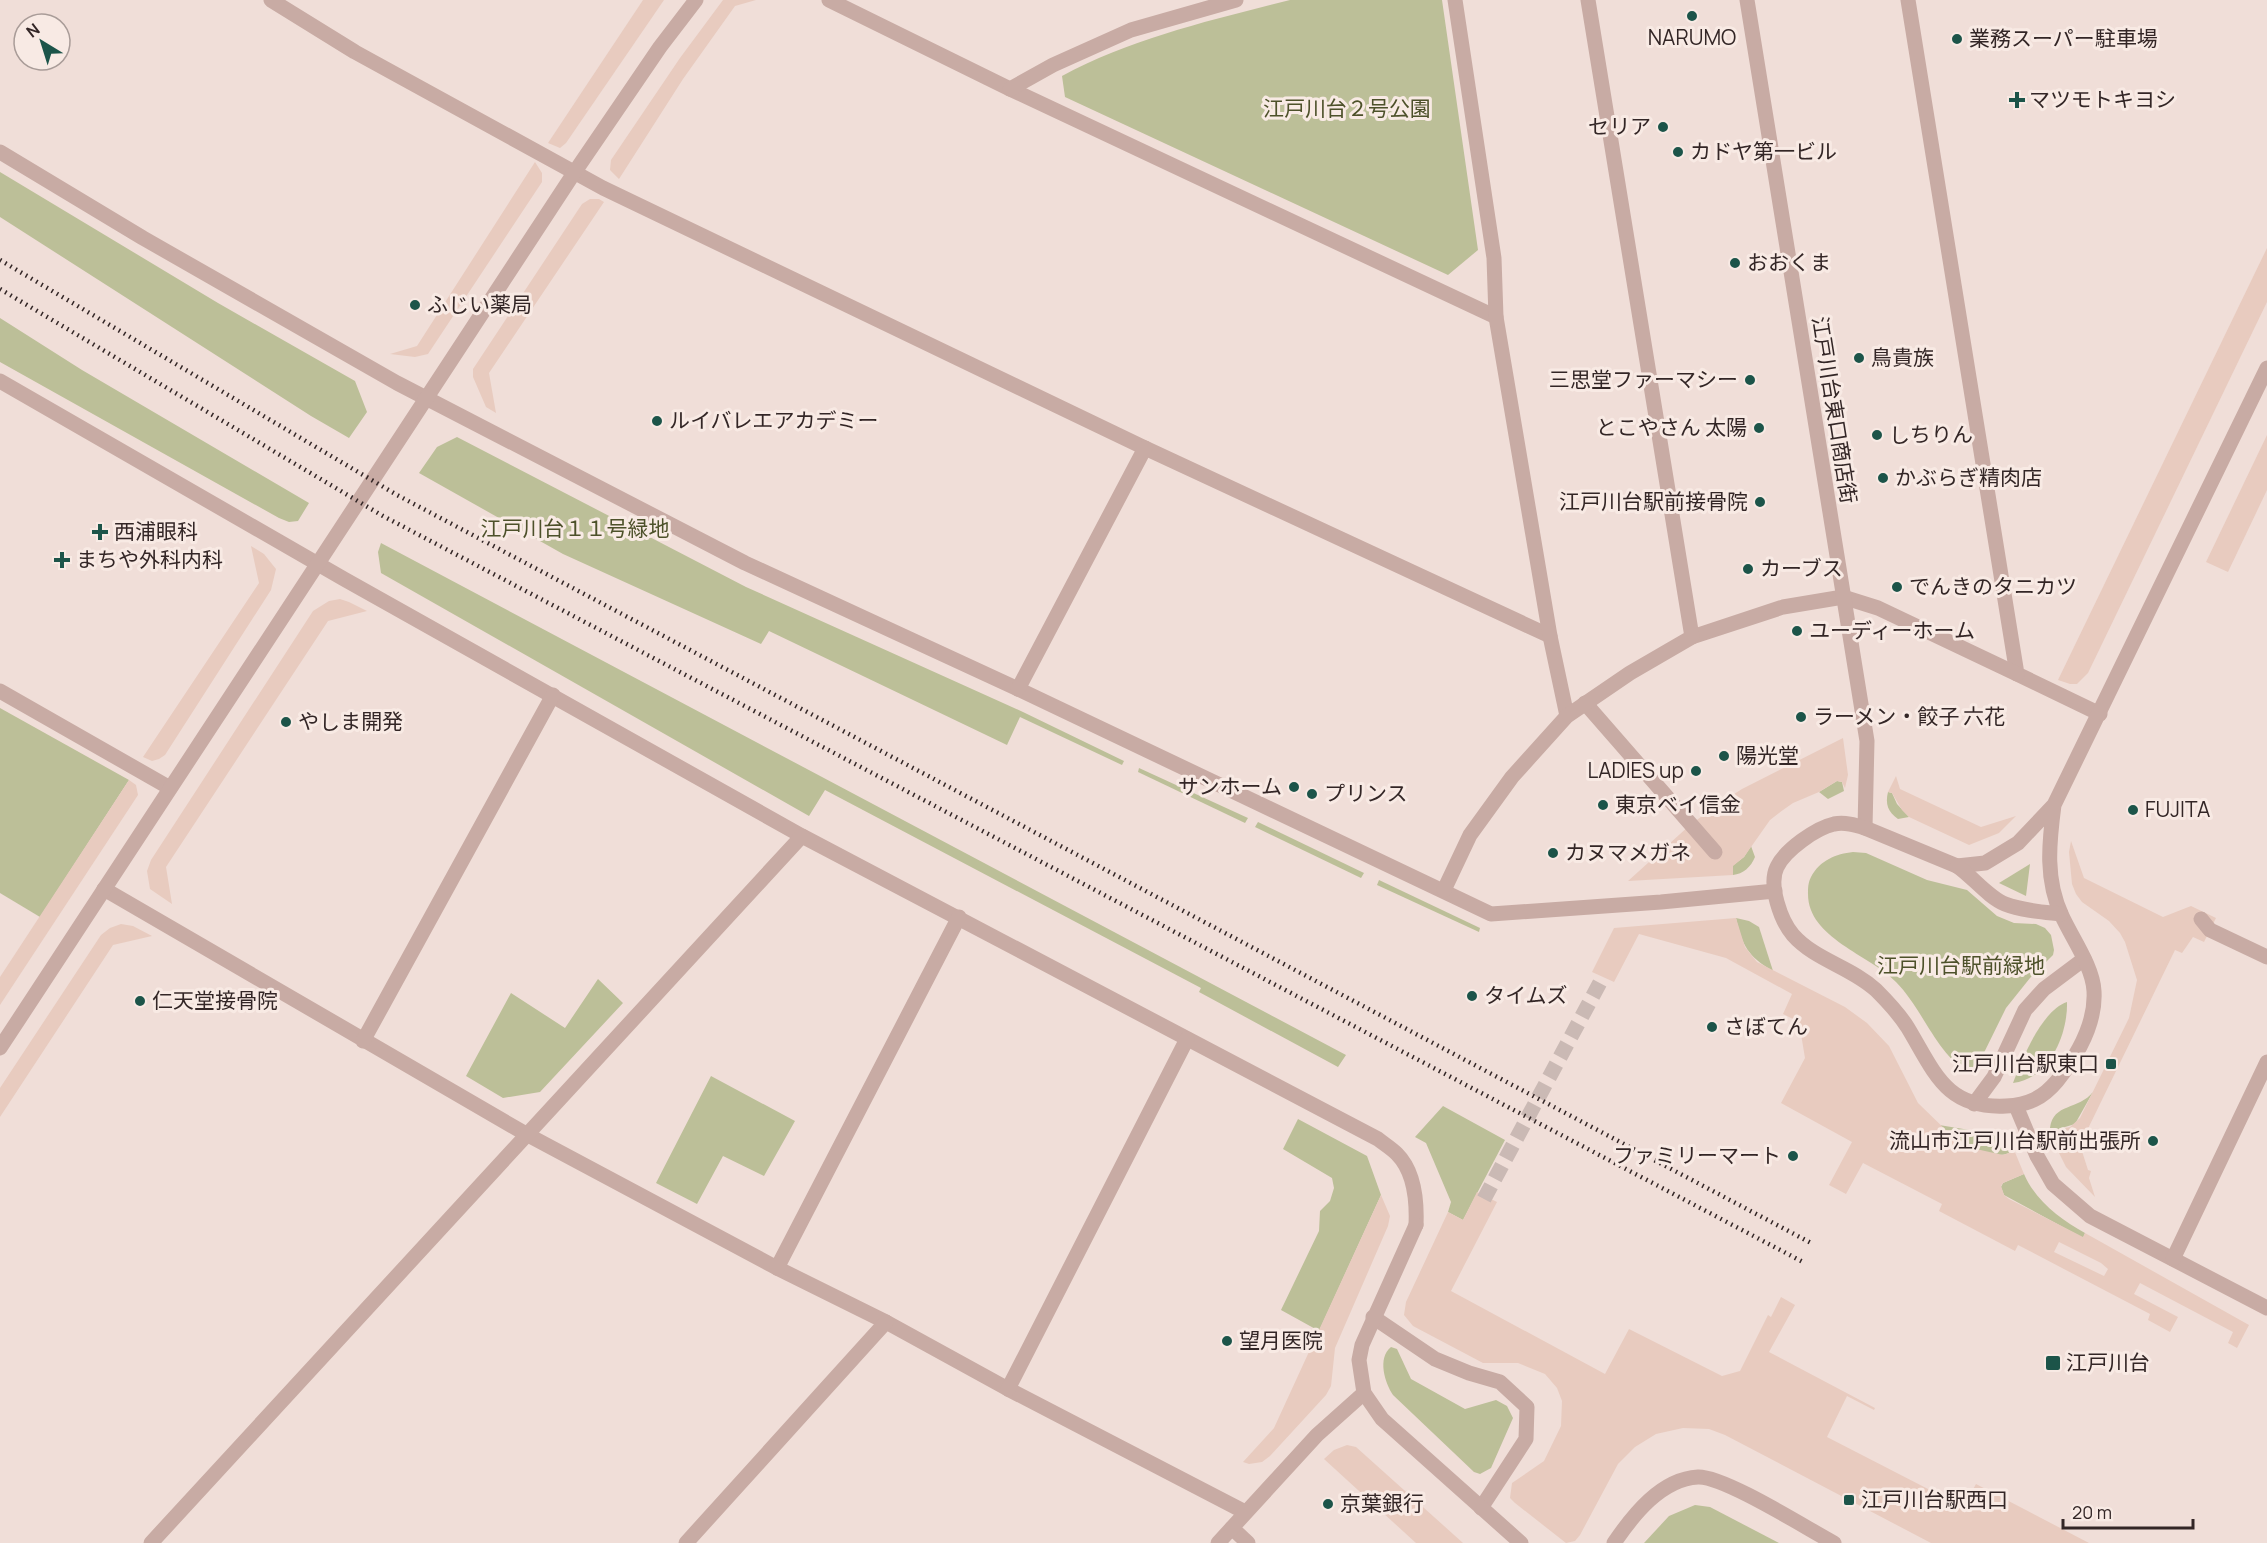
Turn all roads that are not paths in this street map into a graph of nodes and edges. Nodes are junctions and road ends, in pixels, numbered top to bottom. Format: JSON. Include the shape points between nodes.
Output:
{"nodes":[{"id":1,"x":271,"y":0,"type":"edge"},
{"id":2,"x":696,"y":0,"type":"edge"},
{"id":3,"x":829,"y":0,"type":"edge"},
{"id":4,"x":1236,"y":0,"type":"edge"},
{"id":5,"x":1455,"y":0,"type":"edge"},
{"id":6,"x":1588,"y":0,"type":"edge"},
{"id":7,"x":1747,"y":0,"type":"edge"},
{"id":8,"x":1908,"y":0,"type":"edge"},
{"id":9,"x":1010,"y":89,"type":"junction"},
{"id":10,"x":0,"y":152,"type":"edge"},
{"id":11,"x":574,"y":173,"type":"junction"},
{"id":12,"x":1496,"y":317,"type":"junction"},
{"id":13,"x":2267,"y":368,"type":"edge"},
{"id":14,"x":0,"y":381,"type":"edge"},
{"id":15,"x":426,"y":399,"type":"junction"},
{"id":16,"x":1145,"y":448,"type":"junction"},
{"id":17,"x":318,"y":563,"type":"junction"},
{"id":18,"x":1843,"y":597,"type":"junction"},
{"id":19,"x":1550,"y":636,"type":"junction"},
{"id":20,"x":1692,"y":637,"type":"junction"},
{"id":21,"x":2017,"y":674,"type":"junction"},
{"id":22,"x":1018,"y":689,"type":"junction"},
{"id":23,"x":0,"y":691,"type":"edge"},
{"id":24,"x":553,"y":695,"type":"junction"},
{"id":25,"x":1585,"y":703,"type":"junction"},
{"id":26,"x":2100,"y":714,"type":"junction"},
{"id":27,"x":1567,"y":716,"type":"junction"},
{"id":28,"x":170,"y":789,"type":"junction"},
{"id":29,"x":2054,"y":805,"type":"junction"},
{"id":30,"x":1865,"y":828,"type":"junction"},
{"id":31,"x":802,"y":836,"type":"junction"},
{"id":32,"x":1714,"y":852,"type":"dead end"},
{"id":33,"x":1957,"y":866,"type":"junction"},
{"id":34,"x":104,"y":889,"type":"junction"},
{"id":35,"x":1444,"y":890,"type":"junction"},
{"id":36,"x":1775,"y":891,"type":"junction"},
{"id":37,"x":2061,"y":914,"type":"junction"},
{"id":38,"x":959,"y":917,"type":"junction"},
{"id":39,"x":2201,"y":919,"type":"dead end"},
{"id":40,"x":2267,"y":957,"type":"edge"},
{"id":41,"x":2084,"y":959,"type":"junction"},
{"id":42,"x":1187,"y":1040,"type":"junction"},
{"id":43,"x":363,"y":1041,"type":"junction"},
{"id":44,"x":0,"y":1048,"type":"edge"},
{"id":45,"x":2267,"y":1062,"type":"edge"},
{"id":46,"x":1974,"y":1104,"type":"junction"},
{"id":47,"x":2016,"y":1106,"type":"junction"},
{"id":48,"x":526,"y":1134,"type":"junction"},
{"id":49,"x":2173,"y":1259,"type":"junction"},
{"id":50,"x":777,"y":1268,"type":"junction"},
{"id":51,"x":2267,"y":1308,"type":"edge"},
{"id":52,"x":1373,"y":1317,"type":"junction"},
{"id":53,"x":886,"y":1322,"type":"junction"},
{"id":54,"x":1008,"y":1389,"type":"junction"},
{"id":55,"x":1364,"y":1392,"type":"junction"},
{"id":56,"x":1481,"y":1508,"type":"junction"},
{"id":57,"x":1245,"y":1512,"type":"junction"},
{"id":58,"x":1232,"y":1528,"type":"junction"},
{"id":59,"x":151,"y":1543,"type":"edge"},
{"id":60,"x":686,"y":1543,"type":"edge"},
{"id":61,"x":1218,"y":1543,"type":"edge"},
{"id":62,"x":1248,"y":1543,"type":"edge"},
{"id":63,"x":1521,"y":1543,"type":"edge"},
{"id":64,"x":1614,"y":1543,"type":"edge"},
{"id":65,"x":1833,"y":1543,"type":"edge"}],
"edges":[{"from":1,"to":11,"type":"street","via":[[355,52]]},
{"from":2,"to":11,"type":"street"},
{"from":3,"to":9,"type":"street"},
{"from":4,"to":9,"type":"street","via":[[1131,30]]},
{"from":5,"to":12,"type":"street","via":[[1494,258]]},
{"from":6,"to":20,"type":"street"},
{"from":7,"to":18,"type":"street","name":"江戸川台東口商店街"},
{"from":8,"to":21,"type":"street"},
{"from":9,"to":12,"type":"street"},
{"from":10,"to":15,"type":"street"},
{"from":11,"to":15,"type":"street"},
{"from":11,"to":16,"type":"street"},
{"from":12,"to":19,"type":"street"},
{"from":13,"to":26,"type":"street"},
{"from":14,"to":17,"type":"street"},
{"from":15,"to":17,"type":"street"},
{"from":15,"to":22,"type":"street","via":[[745,563]]},
{"from":16,"to":19,"type":"street"},
{"from":16,"to":22,"type":"street"},
{"from":17,"to":24,"type":"street"},
{"from":17,"to":28,"type":"street"},
{"from":18,"to":20,"type":"street","via":[[1783,607]]},
{"from":18,"to":21,"type":"street","via":[[1878,608]]},
{"from":18,"to":30,"type":"street","name":"江戸川台東口商店街","via":[[1867,741]]},
{"from":19,"to":27,"type":"street"},
{"from":20,"to":25,"type":"street"},
{"from":21,"to":26,"type":"street"},
{"from":22,"to":35,"type":"street"},
{"from":23,"to":28,"type":"street"},
{"from":24,"to":31,"type":"street"},
{"from":24,"to":43,"type":"street"},
{"from":25,"to":27,"type":"street"},
{"from":25,"to":32,"type":"street"},
{"from":26,"to":29,"type":"street"},
{"from":27,"to":35,"type":"street","via":[[1512,777],[1470,835]]},
{"from":28,"to":34,"type":"street"},
{"from":29,"to":33,"type":"street","via":[[2004,853],[1985,863]]},
{"from":29,"to":37,"type":"street","via":[[2050,875]]},
{"from":30,"to":33,"type":"street"},
{"from":30,"to":36,"type":"street","via":[[1849,823],[1816,831],[1776,867]]},
{"from":31,"to":38,"type":"street"},
{"from":31,"to":48,"type":"street"},
{"from":33,"to":37,"type":"street","via":[[2005,904]]},
{"from":34,"to":43,"type":"street"},
{"from":34,"to":44,"type":"street"},
{"from":35,"to":36,"type":"street","via":[[1491,914]]},
{"from":36,"to":46,"type":"street","via":[[1782,917],[1792,934],[1876,990],[1906,1026],[1940,1081],[1959,1098]]},
{"from":37,"to":41,"type":"street"},
{"from":38,"to":42,"type":"street"},
{"from":38,"to":50,"type":"street"},
{"from":39,"to":40,"type":"street","via":[[2210,930]]},
{"from":41,"to":46,"type":"street","via":[[2044,989],[2025,1010],[1994,1077]]},
{"from":41,"to":47,"type":"street","via":[[2094,989],[2093,1015],[2079,1050],[2051,1088],[2034,1101]]},
{"from":42,"to":52,"type":"street","via":[[1378,1139],[1398,1155],[1410,1176],[1417,1203],[1416,1225]]},
{"from":42,"to":54,"type":"street"},
{"from":43,"to":48,"type":"street"},
{"from":45,"to":49,"type":"street"},
{"from":46,"to":47,"type":"street"},
{"from":47,"to":49,"type":"street","via":[[2053,1184],[2090,1216]]},
{"from":48,"to":50,"type":"street"},
{"from":48,"to":59,"type":"street"},
{"from":49,"to":51,"type":"street"},
{"from":50,"to":53,"type":"street"},
{"from":52,"to":55,"type":"street","via":[[1359,1360]]},
{"from":52,"to":56,"type":"street","via":[[1435,1359],[1500,1382],[1527,1407],[1526,1439]]},
{"from":53,"to":54,"type":"street"},
{"from":53,"to":60,"type":"street"},
{"from":54,"to":57,"type":"street"},
{"from":55,"to":56,"type":"street","via":[[1382,1419]]},
{"from":55,"to":57,"type":"street","via":[[1317,1435]]},
{"from":56,"to":63,"type":"street"},
{"from":57,"to":58,"type":"street"},
{"from":58,"to":61,"type":"street"},
{"from":58,"to":62,"type":"street"},
{"from":64,"to":65,"type":"street","via":[[1656,1495],[1673,1483],[1698,1477],[1720,1481]]}]}
